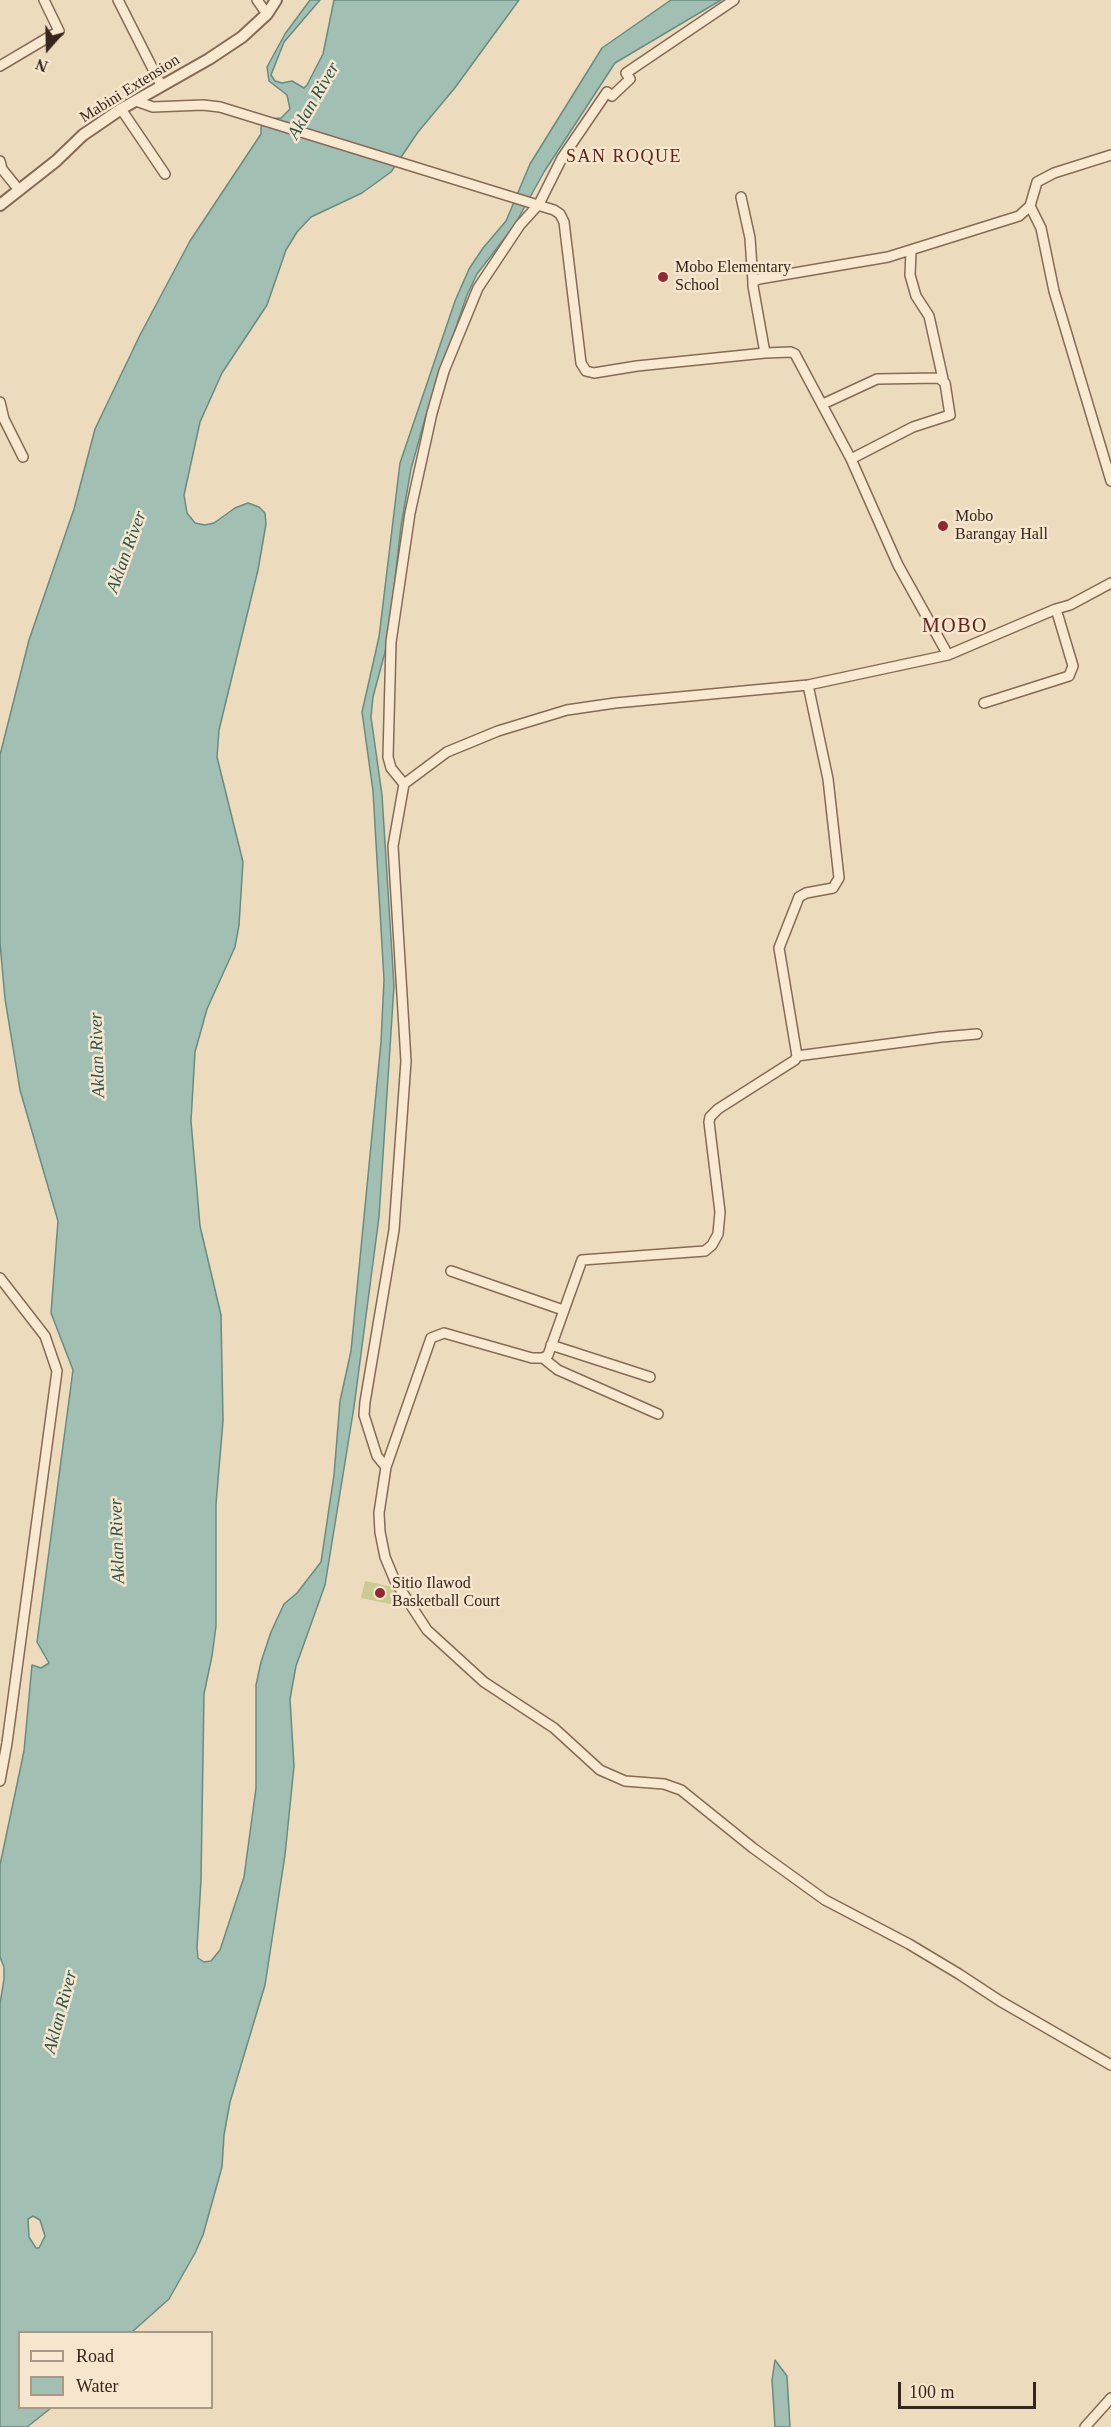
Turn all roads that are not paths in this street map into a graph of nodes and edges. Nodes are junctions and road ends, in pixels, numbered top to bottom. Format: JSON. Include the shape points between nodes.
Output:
{"nodes":[{"id":1,"x":44,"y":0,"type":"edge"},
{"id":2,"x":118,"y":0,"type":"edge"},
{"id":3,"x":256,"y":0,"type":"edge"},
{"id":4,"x":276,"y":0,"type":"edge"},
{"id":5,"x":734,"y":0,"type":"edge"},
{"id":6,"x":267,"y":14,"type":"junction"},
{"id":7,"x":0,"y":66,"type":"edge"},
{"id":8,"x":161,"y":85,"type":"junction"},
{"id":9,"x":136,"y":101,"type":"junction"},
{"id":10,"x":121,"y":109,"type":"junction"},
{"id":11,"x":1111,"y":155,"type":"edge"},
{"id":12,"x":0,"y":161,"type":"edge"},
{"id":13,"x":165,"y":174,"type":"dead end"},
{"id":14,"x":19,"y":190,"type":"junction"},
{"id":15,"x":741,"y":197,"type":"dead end"},
{"id":16,"x":538,"y":203,"type":"junction"},
{"id":17,"x":0,"y":205,"type":"edge"},
{"id":18,"x":1030,"y":206,"type":"junction"},
{"id":19,"x":911,"y":251,"type":"junction"},
{"id":20,"x":753,"y":282,"type":"junction"},
{"id":21,"x":765,"y":353,"type":"junction"},
{"id":22,"x":943,"y":380,"type":"junction"},
{"id":23,"x":0,"y":402,"type":"edge"},
{"id":24,"x":823,"y":404,"type":"junction"},
{"id":25,"x":22,"y":457,"type":"dead end"},
{"id":26,"x":851,"y":459,"type":"junction"},
{"id":27,"x":1111,"y":481,"type":"edge"},
{"id":28,"x":1111,"y":583,"type":"edge"},
{"id":29,"x":1056,"y":609,"type":"junction"},
{"id":30,"x":948,"y":655,"type":"junction"},
{"id":31,"x":808,"y":685,"type":"junction"},
{"id":32,"x":984,"y":703,"type":"dead end"},
{"id":33,"x":404,"y":784,"type":"junction"},
{"id":34,"x":977,"y":1034,"type":"dead end"},
{"id":35,"x":797,"y":1056,"type":"junction"},
{"id":36,"x":451,"y":1271,"type":"dead end"},
{"id":37,"x":0,"y":1278,"type":"edge"},
{"id":38,"x":563,"y":1310,"type":"junction"},
{"id":39,"x":552,"y":1345,"type":"junction"},
{"id":40,"x":543,"y":1358,"type":"junction"},
{"id":41,"x":650,"y":1377,"type":"dead end"},
{"id":42,"x":658,"y":1414,"type":"dead end"},
{"id":43,"x":386,"y":1467,"type":"junction"},
{"id":44,"x":0,"y":1781,"type":"edge"},
{"id":45,"x":1111,"y":2065,"type":"edge"},
{"id":46,"x":1111,"y":2398,"type":"edge"},
{"id":47,"x":1085,"y":2427,"type":"edge"}],
"edges":[{"from":1,"to":7,"type":"street","via":[[59,31]]},
{"from":2,"to":8,"type":"street"},
{"from":3,"to":6,"type":"street"},
{"from":4,"to":6,"type":"street","name":"Mabini Extension"},
{"from":5,"to":16,"type":"street","via":[[626,73],[630,79],[612,96],[607,92],[562,158]]},
{"from":6,"to":8,"type":"street","name":"Mabini Extension","via":[[242,37]]},
{"from":8,"to":9,"type":"street","name":"Mabini Extension"},
{"from":9,"to":10,"type":"street","name":"Mabini Extension"},
{"from":9,"to":16,"type":"street","via":[[153,107],[220,107]]},
{"from":10,"to":13,"type":"street"},
{"from":10,"to":14,"type":"street","name":"Mabini Extension","via":[[83,135]]},
{"from":11,"to":18,"type":"street","via":[[1054,172],[1037,183]]},
{"from":12,"to":14,"type":"street"},
{"from":14,"to":17,"type":"street","name":"Mabini Extension"},
{"from":15,"to":20,"type":"street","via":[[750,238]]},
{"from":16,"to":21,"type":"street","via":[[560,214],[564,222],[581,363],[586,371]]},
{"from":16,"to":33,"type":"street","via":[[478,288],[444,371],[432,413],[410,513],[391,642],[388,757],[391,768]]},
{"from":18,"to":19,"type":"street","via":[[1019,216]]},
{"from":18,"to":27,"type":"street","via":[[1041,228],[1054,291]]},
{"from":19,"to":20,"type":"street"},
{"from":19,"to":22,"type":"street","via":[[910,275],[916,296],[929,316]]},
{"from":20,"to":21,"type":"street"},
{"from":21,"to":24,"type":"street","via":[[795,354]]},
{"from":22,"to":24,"type":"street","via":[[877,379]]},
{"from":22,"to":26,"type":"street","via":[[950,415],[912,427]]},
{"from":23,"to":25,"type":"street"},
{"from":24,"to":26,"type":"street"},
{"from":26,"to":30,"type":"street","via":[[898,565]]},
{"from":28,"to":29,"type":"street"},
{"from":29,"to":30,"type":"street"},
{"from":29,"to":32,"type":"street","via":[[1073,666],[1069,676]]},
{"from":30,"to":31,"type":"street"},
{"from":31,"to":33,"type":"street","via":[[567,710],[498,730],[447,752]]},
{"from":31,"to":35,"type":"street","via":[[828,778],[839,878],[833,888],[799,897],[779,948]]},
{"from":33,"to":43,"type":"street","via":[[393,846],[406,1061],[394,1230],[364,1415],[377,1456]]},
{"from":34,"to":35,"type":"street"},
{"from":35,"to":38,"type":"street","via":[[710,1117],[720,1212],[712,1245],[694,1253],[584,1258]]},
{"from":36,"to":38,"type":"street"},
{"from":37,"to":44,"type":"street","via":[[45,1336],[57,1371]]},
{"from":38,"to":39,"type":"street"},
{"from":39,"to":40,"type":"street"},
{"from":39,"to":41,"type":"street"},
{"from":40,"to":42,"type":"street","via":[[558,1370]]},
{"from":40,"to":43,"type":"street","via":[[444,1332],[435,1335],[428,1345]]},
{"from":43,"to":45,"type":"street","via":[[380,1532],[395,1581],[427,1630],[484,1682],[554,1728],[600,1770],[625,1781],[672,1785],[825,1900],[909,1944]]},
{"from":46,"to":47,"type":"street"}]}
